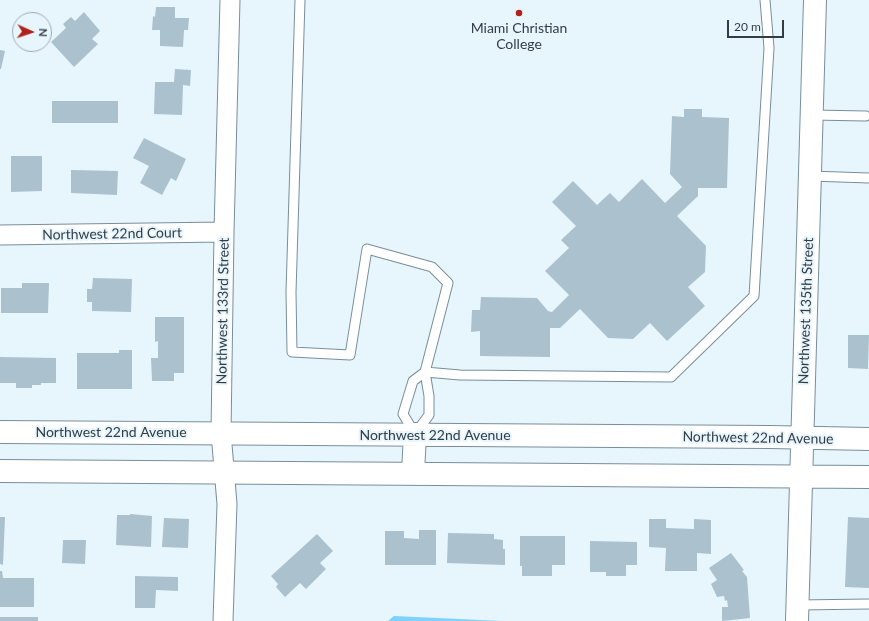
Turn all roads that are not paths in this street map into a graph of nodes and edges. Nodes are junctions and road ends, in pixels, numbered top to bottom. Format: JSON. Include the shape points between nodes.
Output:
{"nodes":[{"id":1,"x":230,"y":0,"type":"edge"},
{"id":2,"x":300,"y":0,"type":"edge"},
{"id":3,"x":765,"y":0,"type":"edge"},
{"id":4,"x":815,"y":0,"type":"edge"},
{"id":5,"x":812,"y":115,"type":"junction"},
{"id":6,"x":866,"y":116,"type":"dead end"},
{"id":7,"x":810,"y":176,"type":"junction"},
{"id":8,"x":869,"y":178,"type":"edge"},
{"id":9,"x":224,"y":232,"type":"junction"},
{"id":10,"x":0,"y":235,"type":"edge"},
{"id":11,"x":425,"y":372,"type":"junction"},
{"id":12,"x":0,"y":432,"type":"edge"},
{"id":13,"x":221,"y":433,"type":"junction"},
{"id":14,"x":415,"y":434,"type":"junction"},
{"id":15,"x":803,"y":438,"type":"junction"},
{"id":16,"x":869,"y":439,"type":"edge"},
{"id":17,"x":0,"y":470,"type":"edge"},
{"id":18,"x":224,"y":472,"type":"junction"},
{"id":19,"x":413,"y":473,"type":"junction"},
{"id":20,"x":801,"y":476,"type":"junction"},
{"id":21,"x":869,"y":477,"type":"edge"},
{"id":22,"x":869,"y":604,"type":"edge"},
{"id":23,"x":798,"y":613,"type":"edge"},
{"id":24,"x":223,"y":621,"type":"edge"}],
"edges":[{"from":1,"to":9,"type":"street","name":"Northwest 133rd Street"},
{"from":2,"to":11,"type":"lane","via":[[291,292],[292,352],[350,355],[367,249],[432,267],[448,283]]},
{"from":3,"to":11,"type":"lane","via":[[770,48],[754,296],[671,377],[460,375]]},
{"from":4,"to":5,"type":"main road","name":"Northwest 135th Street"},
{"from":5,"to":6,"type":"lane"},
{"from":5,"to":7,"type":"main road","name":"Northwest 135th Street"},
{"from":7,"to":8,"type":"lane"},
{"from":7,"to":15,"type":"main road","name":"Northwest 135th Street"},
{"from":9,"to":10,"type":"street","name":"Northwest 22nd Court"},
{"from":9,"to":13,"type":"street","name":"Northwest 133rd Street"},
{"from":11,"to":14,"type":"lane","via":[[429,415]]},
{"from":11,"to":14,"type":"lane","via":[[412,381],[403,414]]},
{"from":12,"to":13,"type":"main road","name":"Northwest 22nd Avenue"},
{"from":13,"to":14,"type":"main road","name":"Northwest 22nd Avenue"},
{"from":13,"to":18,"type":"street","name":"Northwest 133rd Street"},
{"from":14,"to":15,"type":"main road","name":"Northwest 22nd Avenue"},
{"from":14,"to":19,"type":"main road"},
{"from":15,"to":16,"type":"main road","name":"Northwest 22nd Avenue"},
{"from":15,"to":20,"type":"main road","name":"Northwest 135th Street"},
{"from":17,"to":18,"type":"main road"},
{"from":18,"to":19,"type":"main road"},
{"from":18,"to":24,"type":"street","name":"Northwest 133rd Street","via":[[227,504]]},
{"from":19,"to":20,"type":"main road"},
{"from":20,"to":21,"type":"main road"},
{"from":20,"to":23,"type":"main road","name":"Northwest 135th Street"},
{"from":22,"to":23,"type":"lane"}]}
